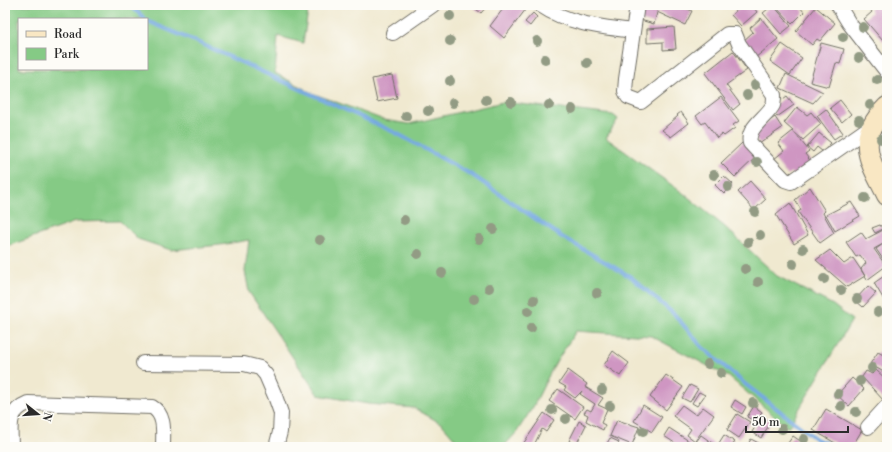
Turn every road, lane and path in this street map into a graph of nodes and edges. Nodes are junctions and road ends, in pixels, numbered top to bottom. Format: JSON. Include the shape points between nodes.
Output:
{"nodes":[{"id":1,"x":433,"y":5,"type":"edge"},
{"id":2,"x":540,"y":5,"type":"edge"},
{"id":3,"x":637,"y":5,"type":"edge"},
{"id":4,"x":838,"y":5,"type":"edge"},
{"id":5,"x":633,"y":31,"type":"junction"},
{"id":6,"x":393,"y":33,"type":"dead end"},
{"id":7,"x":887,"y":72,"type":"edge"},
{"id":8,"x":887,"y":107,"type":"edge"},
{"id":9,"x":873,"y":125,"type":"junction"},
{"id":10,"x":887,"y":195,"type":"edge"},
{"id":11,"x":143,"y":363,"type":"dead end"},
{"id":12,"x":887,"y":406,"type":"edge"},
{"id":13,"x":868,"y":427,"type":"dead end"},
{"id":14,"x":11,"y":447,"type":"edge"},
{"id":15,"x":163,"y":447,"type":"edge"},
{"id":16,"x":276,"y":447,"type":"edge"}],
"edges":[{"from":1,"to":6,"type":"street"},
{"from":2,"to":5,"type":"street","via":[[582,24]]},
{"from":3,"to":5,"type":"street"},
{"from":4,"to":7,"type":"street"},
{"from":5,"to":9,"type":"street","via":[[625,91],[628,97],[641,102],[727,34],[735,34],[739,44],[774,95],[773,105],[751,133],[750,143],[784,180],[791,182]]},
{"from":8,"to":9,"type":"main road"},
{"from":9,"to":10,"type":"main road","via":[[867,148],[869,159]]},
{"from":11,"to":16,"type":"street","via":[[244,364],[260,368],[266,375],[281,412]]},
{"from":12,"to":13,"type":"street"},
{"from":14,"to":15,"type":"street","via":[[11,419],[17,407],[28,403],[152,407],[161,416]]}]}
